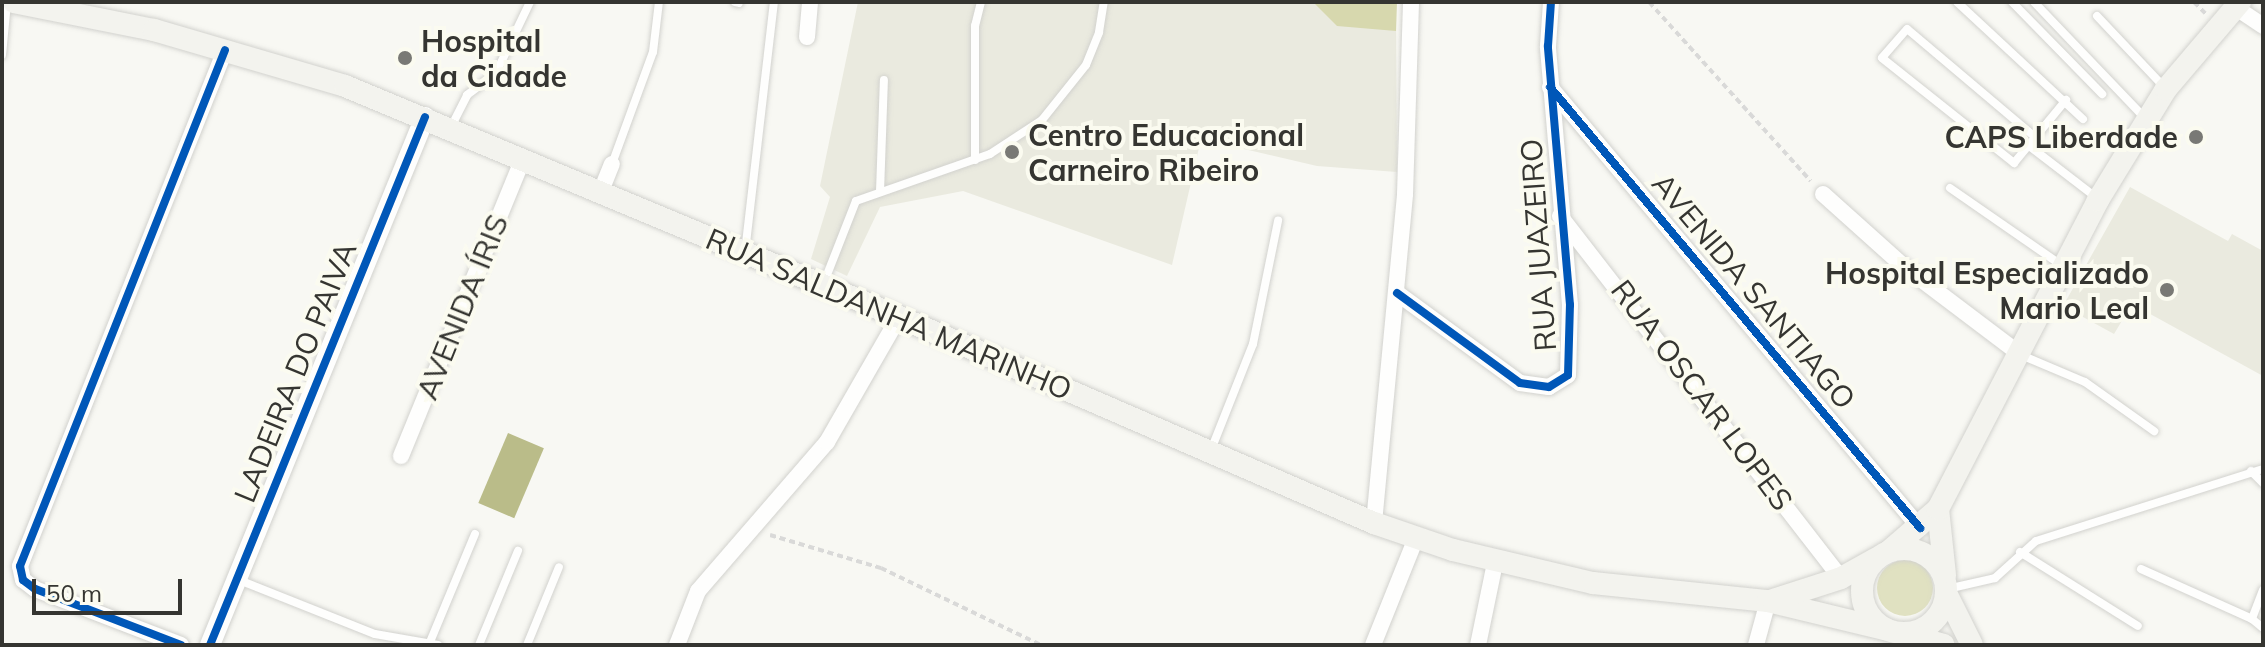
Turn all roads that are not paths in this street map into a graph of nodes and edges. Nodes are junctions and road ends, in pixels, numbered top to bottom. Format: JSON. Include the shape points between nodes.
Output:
{"nodes":[{"id":1,"x":7,"y":2,"type":"edge"},
{"id":2,"x":14,"y":2,"type":"edge"},
{"id":3,"x":530,"y":2,"type":"edge"},
{"id":4,"x":659,"y":2,"type":"edge"},
{"id":5,"x":774,"y":2,"type":"edge"},
{"id":6,"x":810,"y":2,"type":"edge"},
{"id":7,"x":981,"y":2,"type":"edge"},
{"id":8,"x":1104,"y":2,"type":"edge"},
{"id":9,"x":1411,"y":2,"type":"edge"},
{"id":10,"x":1551,"y":2,"type":"edge"},
{"id":11,"x":1957,"y":2,"type":"edge"},
{"id":12,"x":2012,"y":2,"type":"edge"},
{"id":13,"x":2034,"y":2,"type":"edge"},
{"id":14,"x":2238,"y":4,"type":"edge"},
{"id":15,"x":99,"y":9,"type":"edge"},
{"id":16,"x":2097,"y":16,"type":"dead end"},
{"id":17,"x":2263,"y":26,"type":"edge"},
{"id":18,"x":807,"y":37,"type":"dead end"},
{"id":19,"x":225,"y":50,"type":"junction"},
{"id":20,"x":2,"y":55,"type":"edge"},
{"id":21,"x":884,"y":80,"type":"dead end"},
{"id":22,"x":1550,"y":87,"type":"junction"},
{"id":23,"x":2166,"y":89,"type":"junction"},
{"id":24,"x":2102,"y":94,"type":"dead end"},
{"id":25,"x":2066,"y":100,"type":"junction"},
{"id":26,"x":425,"y":117,"type":"junction"},
{"id":27,"x":2083,"y":119,"type":"dead end"},
{"id":28,"x":2147,"y":120,"type":"junction"},
{"id":29,"x":451,"y":127,"type":"junction"},
{"id":30,"x":2035,"y":137,"type":"junction"},
{"id":31,"x":2028,"y":145,"type":"junction"},
{"id":32,"x":523,"y":159,"type":"junction"},
{"id":33,"x":975,"y":160,"type":"junction"},
{"id":34,"x":612,"y":164,"type":"joint"},
{"id":35,"x":1950,"y":188,"type":"dead end"},
{"id":36,"x":601,"y":191,"type":"junction"},
{"id":37,"x":880,"y":192,"type":"junction"},
{"id":38,"x":1823,"y":194,"type":"road end"},
{"id":39,"x":2098,"y":200,"type":"junction"},
{"id":40,"x":1560,"y":215,"type":"junction"},
{"id":41,"x":1278,"y":221,"type":"dead end"},
{"id":42,"x":745,"y":253,"type":"junction"},
{"id":43,"x":2062,"y":265,"type":"junction"},
{"id":44,"x":823,"y":286,"type":"junction"},
{"id":45,"x":1397,"y":293,"type":"junction"},
{"id":46,"x":899,"y":317,"type":"junction"},
{"id":47,"x":2017,"y":352,"type":"junction"},
{"id":48,"x":2154,"y":431,"type":"dead end"},
{"id":49,"x":1210,"y":452,"type":"junction"},
{"id":50,"x":401,"y":456,"type":"dead end"},
{"id":51,"x":2263,"y":469,"type":"edge"},
{"id":52,"x":2251,"y":471,"type":"junction"},
{"id":53,"x":2263,"y":483,"type":"edge"},
{"id":54,"x":1938,"y":509,"type":"junction"},
{"id":55,"x":1374,"y":523,"type":"junction"},
{"id":56,"x":1920,"y":528,"type":"junction"},
{"id":57,"x":475,"y":534,"type":"dead end"},
{"id":58,"x":1416,"y":538,"type":"junction"},
{"id":59,"x":518,"y":551,"type":"dead end"},
{"id":60,"x":2020,"y":552,"type":"junction"},
{"id":61,"x":1884,"y":554,"type":"junction"},
{"id":62,"x":1495,"y":563,"type":"junction"},
{"id":63,"x":559,"y":567,"type":"dead end"},
{"id":64,"x":2141,"y":569,"type":"dead end"},
{"id":65,"x":1841,"y":578,"type":"junction"},
{"id":66,"x":235,"y":579,"type":"junction"},
{"id":67,"x":1946,"y":589,"type":"junction"},
{"id":68,"x":2263,"y":590,"type":"edge"},
{"id":69,"x":1768,"y":601,"type":"junction"},
{"id":70,"x":2252,"y":619,"type":"junction"},
{"id":71,"x":2138,"y":626,"type":"dead end"},
{"id":72,"x":2263,"y":628,"type":"edge"},
{"id":73,"x":1894,"y":632,"type":"junction"},
{"id":74,"x":434,"y":643,"type":"edge"},
{"id":75,"x":181,"y":645,"type":"edge"},
{"id":76,"x":210,"y":645,"type":"edge"},
{"id":77,"x":479,"y":645,"type":"edge"},
{"id":78,"x":527,"y":645,"type":"edge"},
{"id":79,"x":677,"y":645,"type":"edge"},
{"id":80,"x":1373,"y":645,"type":"edge"},
{"id":81,"x":1478,"y":645,"type":"edge"},
{"id":82,"x":1756,"y":645,"type":"edge"},
{"id":83,"x":1944,"y":645,"type":"edge"},
{"id":84,"x":1972,"y":645,"type":"edge"}],
"edges":[{"from":1,"to":20,"type":"lane"},
{"from":2,"to":15,"type":"main road","name":"RUA SALDANHA MARINHO"},
{"from":3,"to":29,"type":"lane","via":[[496,73],[467,95]]},
{"from":4,"to":34,"type":"lane","via":[[653,52]]},
{"from":5,"to":42,"type":"lane"},
{"from":6,"to":18,"type":"street"},
{"from":7,"to":33,"type":"lane","via":[[975,26]]},
{"from":8,"to":33,"type":"lane","via":[[1091,54],[1065,95],[1019,138]]},
{"from":9,"to":45,"type":"street"},
{"from":10,"to":22,"type":"street","name":"RUA JUAZEIRO"},
{"from":11,"to":25,"type":"lane"},
{"from":12,"to":24,"type":"lane"},
{"from":13,"to":28,"type":"lane"},
{"from":14,"to":17,"type":"street"},
{"from":14,"to":23,"type":"main road","name":"RUA SALDANHA MARINHO"},
{"from":15,"to":19,"type":"main road","name":"RUA SALDANHA MARINHO"},
{"from":16,"to":23,"type":"lane"},
{"from":19,"to":26,"type":"main road","name":"RUA SALDANHA MARINHO"},
{"from":19,"to":75,"type":"street","via":[[20,566],[23,580],[35,589]]},
{"from":21,"to":37,"type":"lane"},
{"from":22,"to":40,"type":"street","name":"RUA JUAZEIRO"},
{"from":22,"to":56,"type":"street","name":"AVENIDA SANTIAGO"},
{"from":23,"to":28,"type":"main road","name":"RUA SALDANHA MARINHO"},
{"from":25,"to":27,"type":"lane"},
{"from":25,"to":30,"type":"lane"},
{"from":26,"to":29,"type":"main road","name":"RUA SALDANHA MARINHO"},
{"from":26,"to":66,"type":"street","name":"LADEIRA DO PAIVA"},
{"from":28,"to":39,"type":"main road","name":"RUA SALDANHA MARINHO"},
{"from":29,"to":32,"type":"main road","name":"RUA SALDANHA MARINHO"},
{"from":30,"to":31,"type":"lane"},
{"from":30,"to":31,"type":"lane","via":[[1907,29],[1882,58],[2014,163]]},
{"from":31,"to":39,"type":"lane"},
{"from":32,"to":36,"type":"main road","name":"RUA SALDANHA MARINHO"},
{"from":32,"to":50,"type":"street","name":"AVENIDA ÍRIS"},
{"from":33,"to":37,"type":"lane"},
{"from":34,"to":36,"type":"street"},
{"from":35,"to":43,"type":"lane"},
{"from":36,"to":42,"type":"main road","name":"RUA SALDANHA MARINHO"},
{"from":37,"to":44,"type":"lane","via":[[856,201]]},
{"from":38,"to":47,"type":"street","via":[[1902,265]]},
{"from":39,"to":43,"type":"main road","name":"RUA SALDANHA MARINHO"},
{"from":40,"to":45,"type":"street","name":"RUA JUAZEIRO","via":[[1573,353],[1568,375],[1555,385],[1536,387],[1511,378]]},
{"from":40,"to":65,"type":"street","name":"RUA OSCAR LOPES"},
{"from":41,"to":49,"type":"lane","via":[[1253,344]]},
{"from":42,"to":44,"type":"main road","name":"RUA SALDANHA MARINHO"},
{"from":43,"to":47,"type":"main road","name":"RUA SALDANHA MARINHO"},
{"from":44,"to":46,"type":"main road","name":"RUA SALDANHA MARINHO"},
{"from":45,"to":55,"type":"street"},
{"from":46,"to":49,"type":"main road","name":"RUA SALDANHA MARINHO"},
{"from":46,"to":79,"type":"street","via":[[827,442],[698,591]]},
{"from":47,"to":48,"type":"lane","via":[[2085,382]]},
{"from":47,"to":54,"type":"main road","name":"RUA SALDANHA MARINHO"},
{"from":49,"to":55,"type":"main road","name":"RUA SALDANHA MARINHO"},
{"from":51,"to":52,"type":"lane"},
{"from":52,"to":53,"type":"lane"},
{"from":52,"to":60,"type":"lane","via":[[2036,541]]},
{"from":54,"to":56,"type":"main road","name":"RUA SALDANHA MARINHO"},
{"from":54,"to":67,"type":"main road"},
{"from":55,"to":58,"type":"main road","name":"RUA SALDANHA MARINHO"},
{"from":56,"to":61,"type":"main road","name":"RUA SALDANHA MARINHO"},
{"from":57,"to":74,"type":"lane"},
{"from":58,"to":62,"type":"main road","name":"RUA SALDANHA MARINHO"},
{"from":58,"to":80,"type":"street"},
{"from":59,"to":77,"type":"lane"},
{"from":60,"to":67,"type":"lane","via":[[1985,584]]},
{"from":60,"to":71,"type":"lane"},
{"from":61,"to":65,"type":"main road","name":"RUA SALDANHA MARINHO"},
{"from":61,"to":67,"type":"main road","via":[[1913,550],[1925,555]]},
{"from":61,"to":73,"type":"main road","via":[[1864,577],[1862,590],[1869,614]]},
{"from":62,"to":69,"type":"main road","name":"RUA SALDANHA MARINHO","via":[[1593,583]]},
{"from":62,"to":81,"type":"street"},
{"from":63,"to":78,"type":"lane"},
{"from":64,"to":70,"type":"lane"},
{"from":65,"to":69,"type":"main road","name":"RUA SALDANHA MARINHO"},
{"from":66,"to":74,"type":"lane","via":[[383,637]]},
{"from":66,"to":76,"type":"street","name":"LADEIRA DO PAIVA"},
{"from":67,"to":73,"type":"main road","via":[[1931,624]]},
{"from":67,"to":84,"type":"main road"},
{"from":68,"to":70,"type":"lane"},
{"from":69,"to":73,"type":"main road","name":"RUA SALDANHA MARINHO"},
{"from":69,"to":82,"type":"street"},
{"from":70,"to":72,"type":"lane"},
{"from":73,"to":83,"type":"main road","name":"RUA SALDANHA MARINHO"}]}
